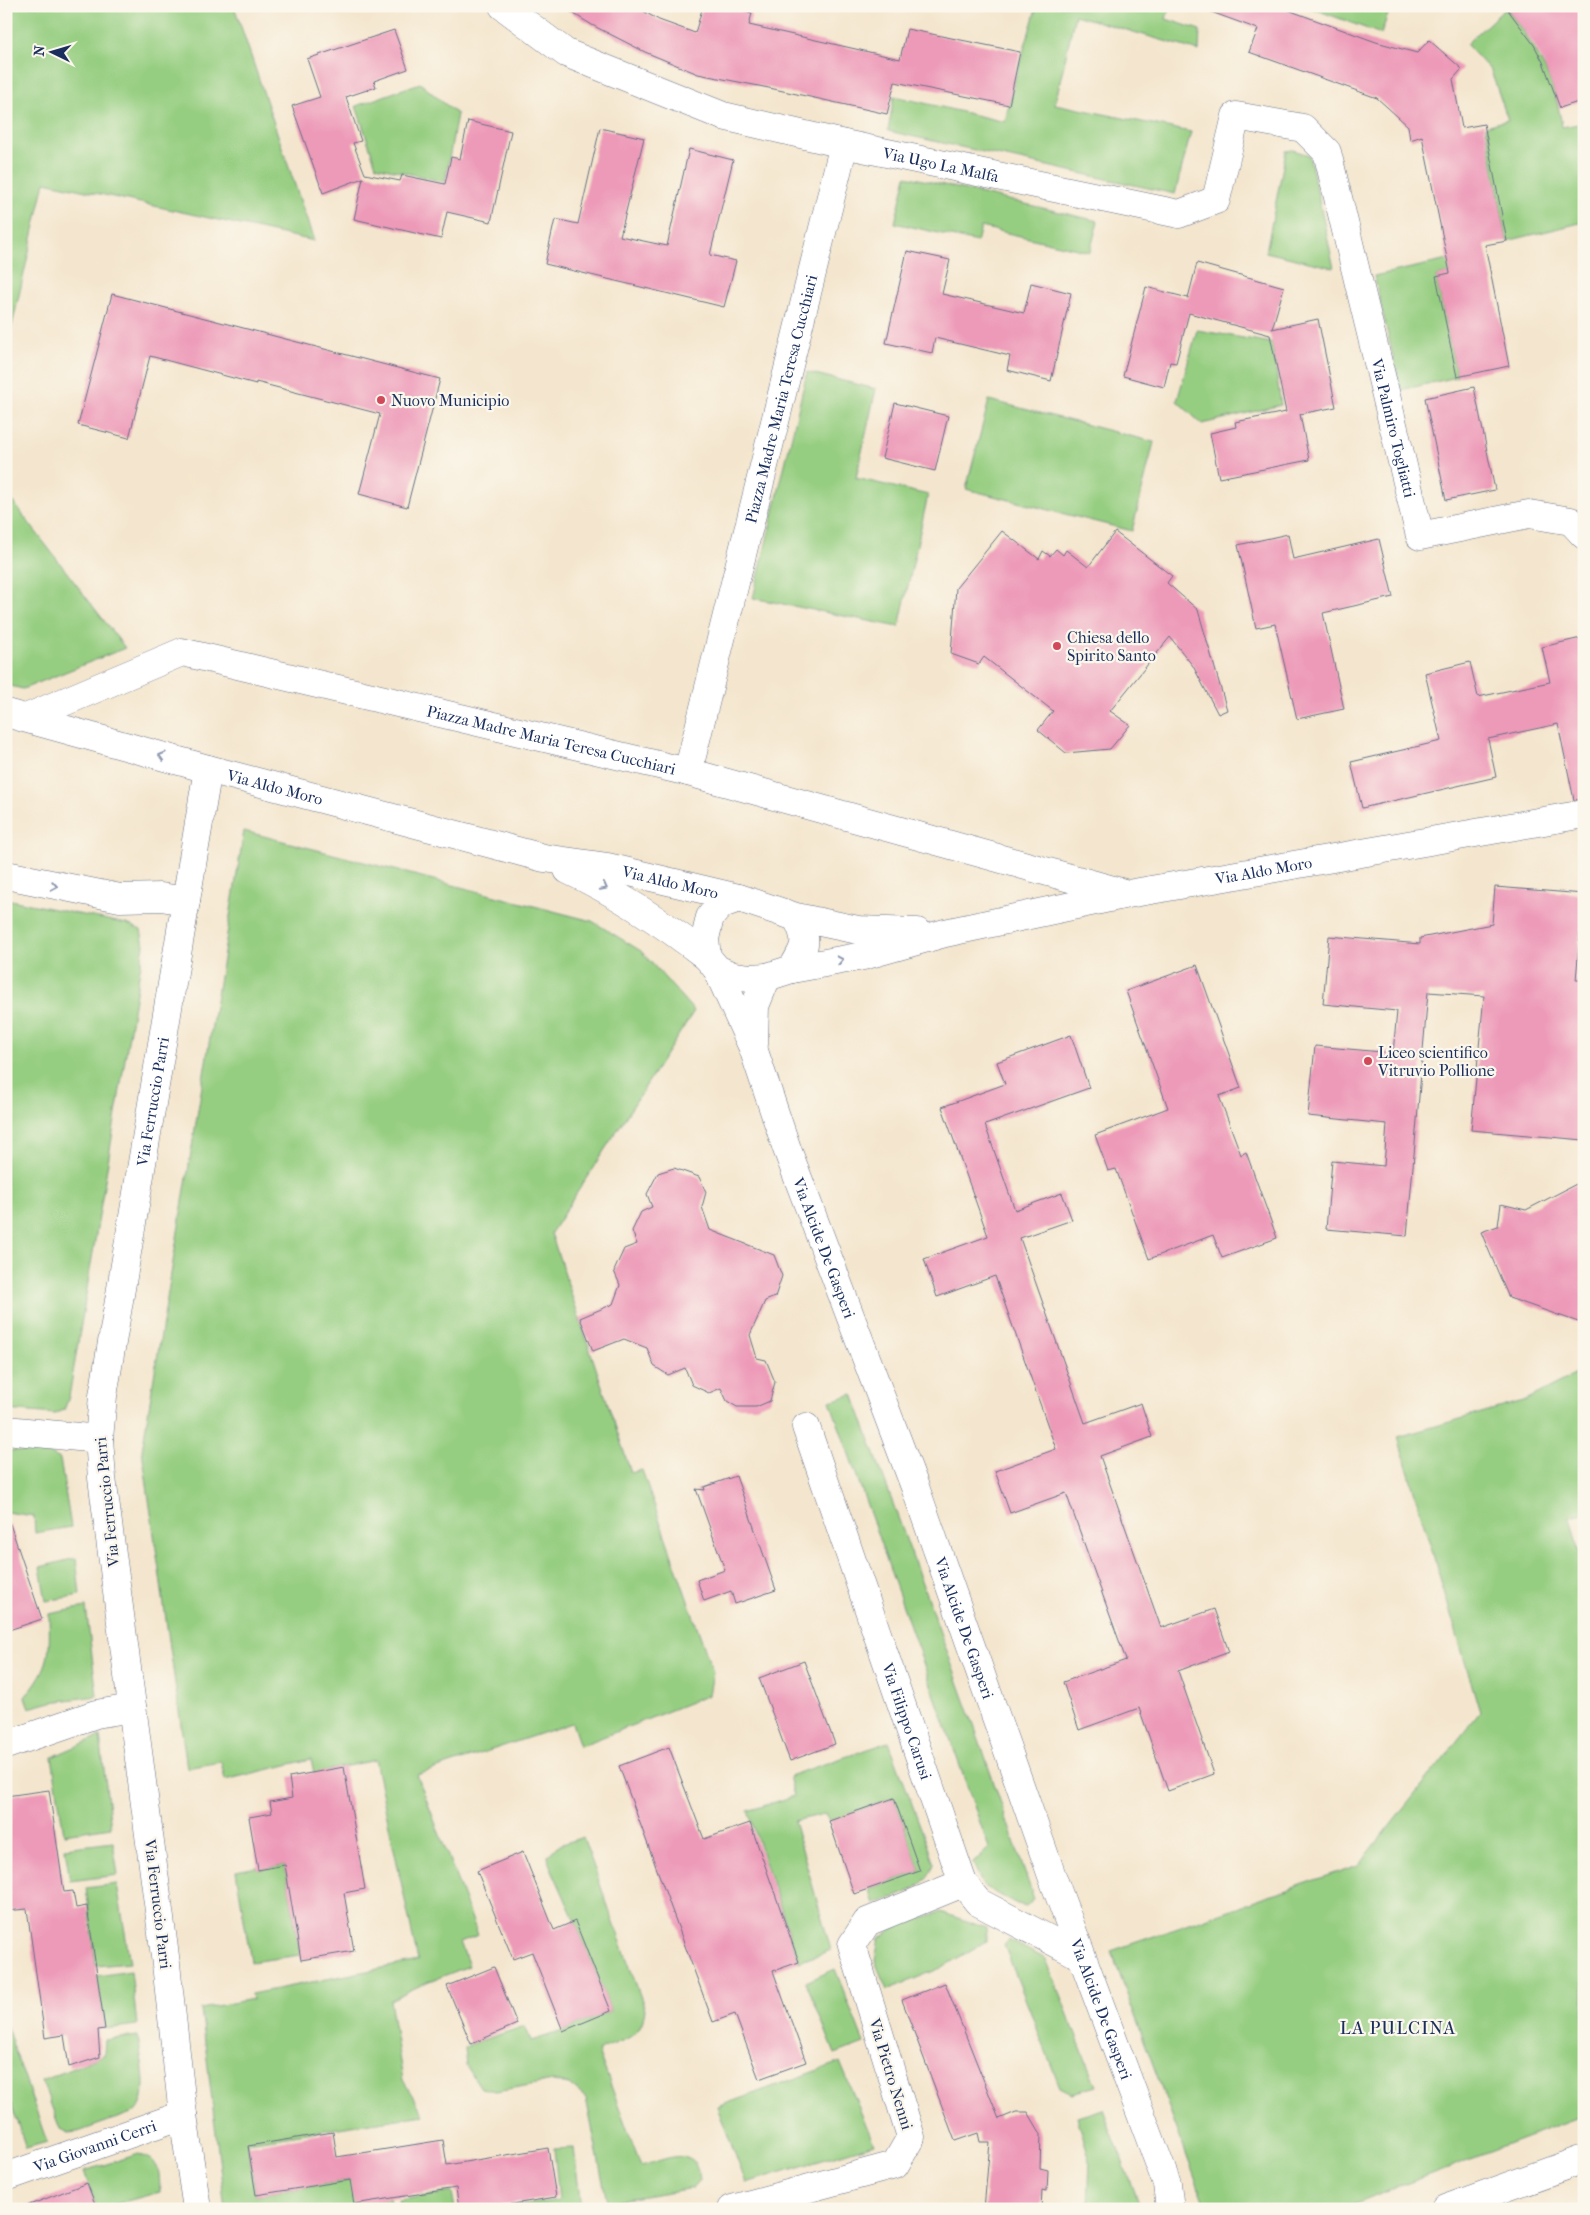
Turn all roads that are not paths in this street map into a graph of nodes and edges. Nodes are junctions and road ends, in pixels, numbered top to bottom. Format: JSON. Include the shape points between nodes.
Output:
{"nodes":[{"id":1,"x":502,"y":6,"type":"edge"},
{"id":2,"x":844,"y":144,"type":"junction"},
{"id":3,"x":1327,"y":152,"type":"joint"},
{"id":4,"x":1584,"y":535,"type":"edge"},
{"id":5,"x":16,"y":715,"type":"edge"},
{"id":6,"x":208,"y":769,"type":"junction"},
{"id":7,"x":688,"y":772,"type":"junction"},
{"id":8,"x":1584,"y":814,"type":"edge"},
{"id":9,"x":544,"y":858,"type":"junction"},
{"id":10,"x":6,"y":875,"type":"edge"},
{"id":11,"x":1128,"y":894,"type":"junction"},
{"id":12,"x":739,"y":898,"type":"junction"},
{"id":13,"x":186,"y":901,"type":"junction"},
{"id":14,"x":796,"y":917,"type":"junction"},
{"id":15,"x":945,"y":934,"type":"junction"},
{"id":16,"x":712,"y":963,"type":"junction"},
{"id":17,"x":780,"y":973,"type":"junction"},
{"id":18,"x":754,"y":1048,"type":"junction"},
{"id":19,"x":806,"y":1427,"type":"dead end"},
{"id":20,"x":6,"y":1430,"type":"edge"},
{"id":21,"x":99,"y":1439,"type":"junction"},
{"id":22,"x":132,"y":1708,"type":"junction"},
{"id":23,"x":6,"y":1745,"type":"edge"},
{"id":24,"x":963,"y":1883,"type":"junction"},
{"id":25,"x":1082,"y":1956,"type":"junction"},
{"id":26,"x":183,"y":2115,"type":"junction"},
{"id":27,"x":1584,"y":2159,"type":"edge"},
{"id":28,"x":6,"y":2177,"type":"edge"},
{"id":29,"x":1168,"y":2196,"type":"edge"},
{"id":30,"x":196,"y":2209,"type":"edge"},
{"id":31,"x":732,"y":2209,"type":"edge"},
{"id":32,"x":1187,"y":2209,"type":"edge"},
{"id":33,"x":1445,"y":2209,"type":"edge"}],
"edges":[{"from":1,"to":2,"type":"street","name":"Via Ugo La Malfa","via":[[566,53],[714,113]]},
{"from":2,"to":3,"type":"street","name":"Via Ugo La Malfa","via":[[1179,214],[1216,200],[1236,116],[1303,128]]},
{"from":2,"to":7,"type":"street","name":"Piazza Madre Maria Teresa Cucchiari"},
{"from":3,"to":4,"type":"street","name":"Via Palmiro Togliatti","via":[[1420,536],[1529,514],[1571,521]]},
{"from":6,"to":5,"type":"street","name":"Via Aldo Moro","one_way":true},
{"from":5,"to":7,"type":"street","name":"Piazza Madre Maria Teresa Cucchiari","via":[[182,652]]},
{"from":6,"to":9,"type":"street","name":"Via Aldo Moro"},
{"from":6,"to":13,"type":"street","name":"Via Ferruccio Parri"},
{"from":7,"to":11,"type":"street"},
{"from":8,"to":11,"type":"street","name":"Via Aldo Moro"},
{"from":9,"to":12,"type":"street","name":"Via Aldo Moro","via":[[608,867]]},
{"from":9,"to":16,"type":"street","name":"Via Aldo Moro","one_way":true,"via":[[607,888],[659,920]]},
{"from":10,"to":13,"type":"street","one_way":true,"via":[[120,898],[161,897]]},
{"from":11,"to":15,"type":"street","name":"Via Aldo Moro"},
{"from":12,"to":14,"type":"street"},
{"from":12,"to":16,"type":"street","via":[[722,904],[710,917],[705,939]]},
{"from":13,"to":21,"type":"street","name":"Via Ferruccio Parri","via":[[103,1396]]},
{"from":14,"to":15,"type":"street","name":"Via Aldo Moro","via":[[858,930]]},
{"from":14,"to":17,"type":"street","via":[[805,934],[802,952]]},
{"from":17,"to":15,"type":"street","name":"Via Aldo Moro","one_way":true,"via":[[863,956]]},
{"from":16,"to":17,"type":"street","via":[[732,976],[750,978]]},
{"from":16,"to":18,"type":"street","name":"Via Alcide De Gasperi"},
{"from":17,"to":18,"type":"street","name":"Via Alcide De Gasperi","via":[[755,1006]]},
{"from":18,"to":25,"type":"street","name":"Via Alcide De Gasperi","via":[[787,1149],[963,1618]]},
{"from":19,"to":24,"type":"street","name":"Via Filippo Carusi"},
{"from":20,"to":21,"type":"street"},
{"from":21,"to":22,"type":"street","name":"Via Ferruccio Parri"},
{"from":22,"to":23,"type":"street","via":[[96,1714]]},
{"from":22,"to":26,"type":"street","name":"Via Ferruccio Parri"},
{"from":24,"to":25,"type":"street","name":"Via Filippo Carusi","via":[[978,1902]]},
{"from":24,"to":31,"type":"street","name":"Via Pietro Nenni","via":[[867,1922],[852,1945],[911,2137],[895,2165]]},
{"from":25,"to":29,"type":"street","name":"Via Alcide De Gasperi"},
{"from":26,"to":28,"type":"street","name":"Via Giovanni Cerri"},
{"from":26,"to":30,"type":"street","name":"Via Ferruccio Parri"},
{"from":27,"to":33,"type":"street"},
{"from":29,"to":32,"type":"street","name":"Via Alcide De Gasperi"}]}
